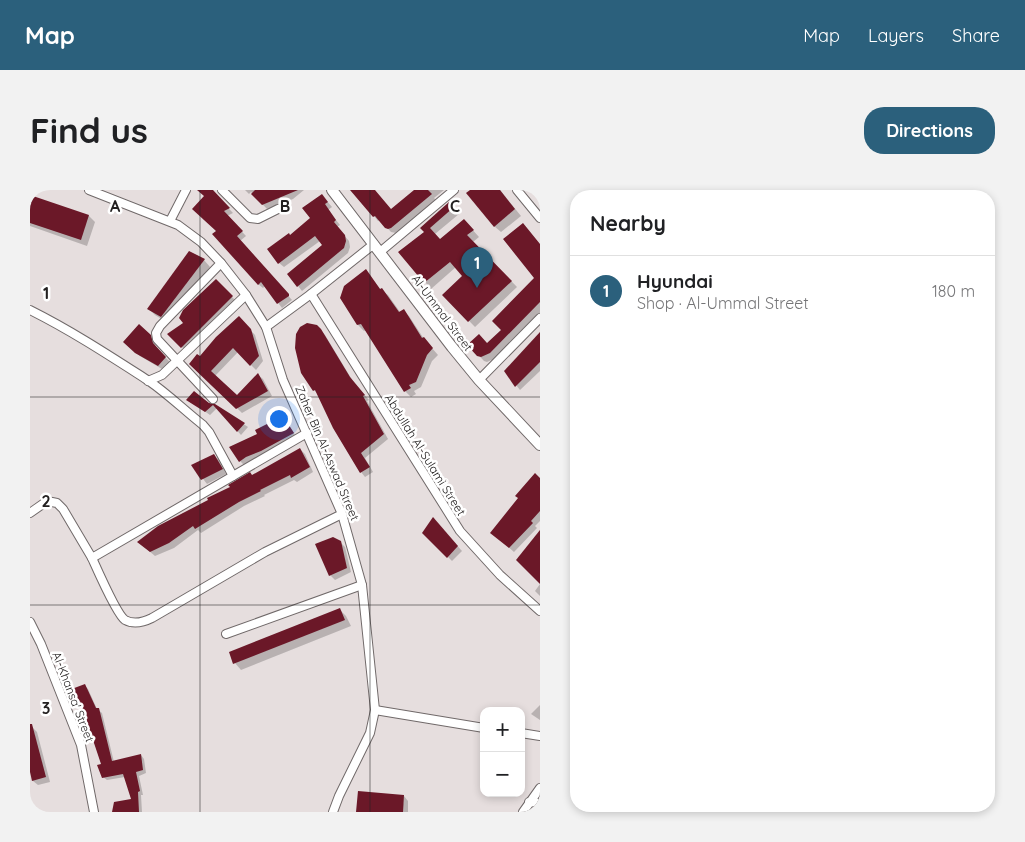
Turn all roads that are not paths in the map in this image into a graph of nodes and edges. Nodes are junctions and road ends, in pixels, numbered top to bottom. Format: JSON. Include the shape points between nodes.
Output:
{"nodes":[{"id":1,"x":89,"y":190,"type":"edge"},
{"id":2,"x":186,"y":190,"type":"edge"},
{"id":3,"x":222,"y":190,"type":"edge"},
{"id":4,"x":454,"y":190,"type":"edge"},
{"id":5,"x":517,"y":190,"type":"edge"},
{"id":6,"x":334,"y":191,"type":"edge"},
{"id":7,"x":278,"y":209,"type":"dead end"},
{"id":8,"x":540,"y":218,"type":"edge"},
{"id":9,"x":170,"y":221,"type":"junction"},
{"id":10,"x":377,"y":248,"type":"junction"},
{"id":11,"x":220,"y":263,"type":"junction"},
{"id":12,"x":311,"y":294,"type":"junction"},
{"id":13,"x":246,"y":295,"type":"junction"},
{"id":14,"x":30,"y":310,"type":"edge"},
{"id":15,"x":540,"y":318,"type":"edge"},
{"id":16,"x":266,"y":327,"type":"junction"},
{"id":17,"x":176,"y":361,"type":"junction"},
{"id":18,"x":479,"y":380,"type":"junction"},
{"id":19,"x":148,"y":381,"type":"junction"},
{"id":20,"x":213,"y":399,"type":"dead end"},
{"id":21,"x":307,"y":433,"type":"junction"},
{"id":22,"x":540,"y":445,"type":"edge"},
{"id":23,"x":233,"y":476,"type":"junction"},
{"id":24,"x":30,"y":513,"type":"edge"},
{"id":25,"x":342,"y":514,"type":"junction"},
{"id":26,"x":92,"y":558,"type":"junction"},
{"id":27,"x":362,"y":585,"type":"junction"},
{"id":28,"x":540,"y":612,"type":"edge"},
{"id":29,"x":30,"y":624,"type":"edge"},
{"id":30,"x":226,"y":634,"type":"dead end"},
{"id":31,"x":375,"y":710,"type":"junction"},
{"id":32,"x":480,"y":727,"type":"edge"},
{"id":33,"x":525,"y":734,"type":"edge"},
{"id":34,"x":540,"y":736,"type":"edge"},
{"id":35,"x":540,"y":788,"type":"edge"},
{"id":36,"x":529,"y":802,"type":"junction"},
{"id":37,"x":540,"y":803,"type":"edge"},
{"id":38,"x":94,"y":812,"type":"edge"},
{"id":39,"x":333,"y":812,"type":"edge"},
{"id":40,"x":523,"y":812,"type":"edge"}],
"edges":[{"from":1,"to":9,"type":"street","name":"Zaher Bin Al-Aswad Street"},
{"from":2,"to":9,"type":"street"},
{"from":3,"to":7,"type":"street","via":[[250,218],[258,219]]},
{"from":4,"to":10,"type":"street"},
{"from":5,"to":8,"type":"street"},
{"from":6,"to":10,"type":"street","name":"Al-Ummal Street"},
{"from":9,"to":11,"type":"street","name":"Zaher Bin Al-Aswad Street","via":[[201,242]]},
{"from":10,"to":12,"type":"street"},
{"from":10,"to":18,"type":"street","name":"Al-Ummal Street"},
{"from":11,"to":13,"type":"street","name":"Zaher Bin Al-Aswad Street"},
{"from":11,"to":17,"type":"street","via":[[156,332]]},
{"from":12,"to":16,"type":"street"},
{"from":12,"to":28,"type":"street","name":"Abdullah Al-Sulami Street","via":[[460,531]]},
{"from":13,"to":16,"type":"street","name":"Zaher Bin Al-Aswad Street"},
{"from":13,"to":17,"type":"street"},
{"from":14,"to":19,"type":"street"},
{"from":15,"to":18,"type":"street"},
{"from":16,"to":21,"type":"street","name":"Zaher Bin Al-Aswad Street","via":[[277,364]]},
{"from":17,"to":19,"type":"street","via":[[162,375]]},
{"from":17,"to":20,"type":"street"},
{"from":18,"to":22,"type":"street","name":"Al-Ummal Street"},
{"from":19,"to":23,"type":"street","via":[[203,425]]},
{"from":21,"to":23,"type":"street"},
{"from":21,"to":25,"type":"street","name":"Zaher Bin Al-Aswad Street"},
{"from":23,"to":26,"type":"street"},
{"from":24,"to":26,"type":"street","via":[[48,501],[57,503],[64,509]]},
{"from":25,"to":26,"type":"street","via":[[265,552],[141,622],[131,622],[120,616]]},
{"from":25,"to":27,"type":"street","name":"Zaher Bin Al-Aswad Street"},
{"from":27,"to":30,"type":"street"},
{"from":27,"to":31,"type":"street","name":"Zaher Bin Al-Aswad Street"},
{"from":29,"to":38,"type":"street","name":"Al-Khansa' Street","via":[[41,644],[80,745]]},
{"from":31,"to":32,"type":"street"},
{"from":31,"to":39,"type":"street","name":"Zaher Bin Al-Aswad Street","via":[[370,733]]},
{"from":33,"to":34,"type":"street"},
{"from":35,"to":36,"type":"street"},
{"from":36,"to":37,"type":"street"},
{"from":36,"to":40,"type":"street"}]}
